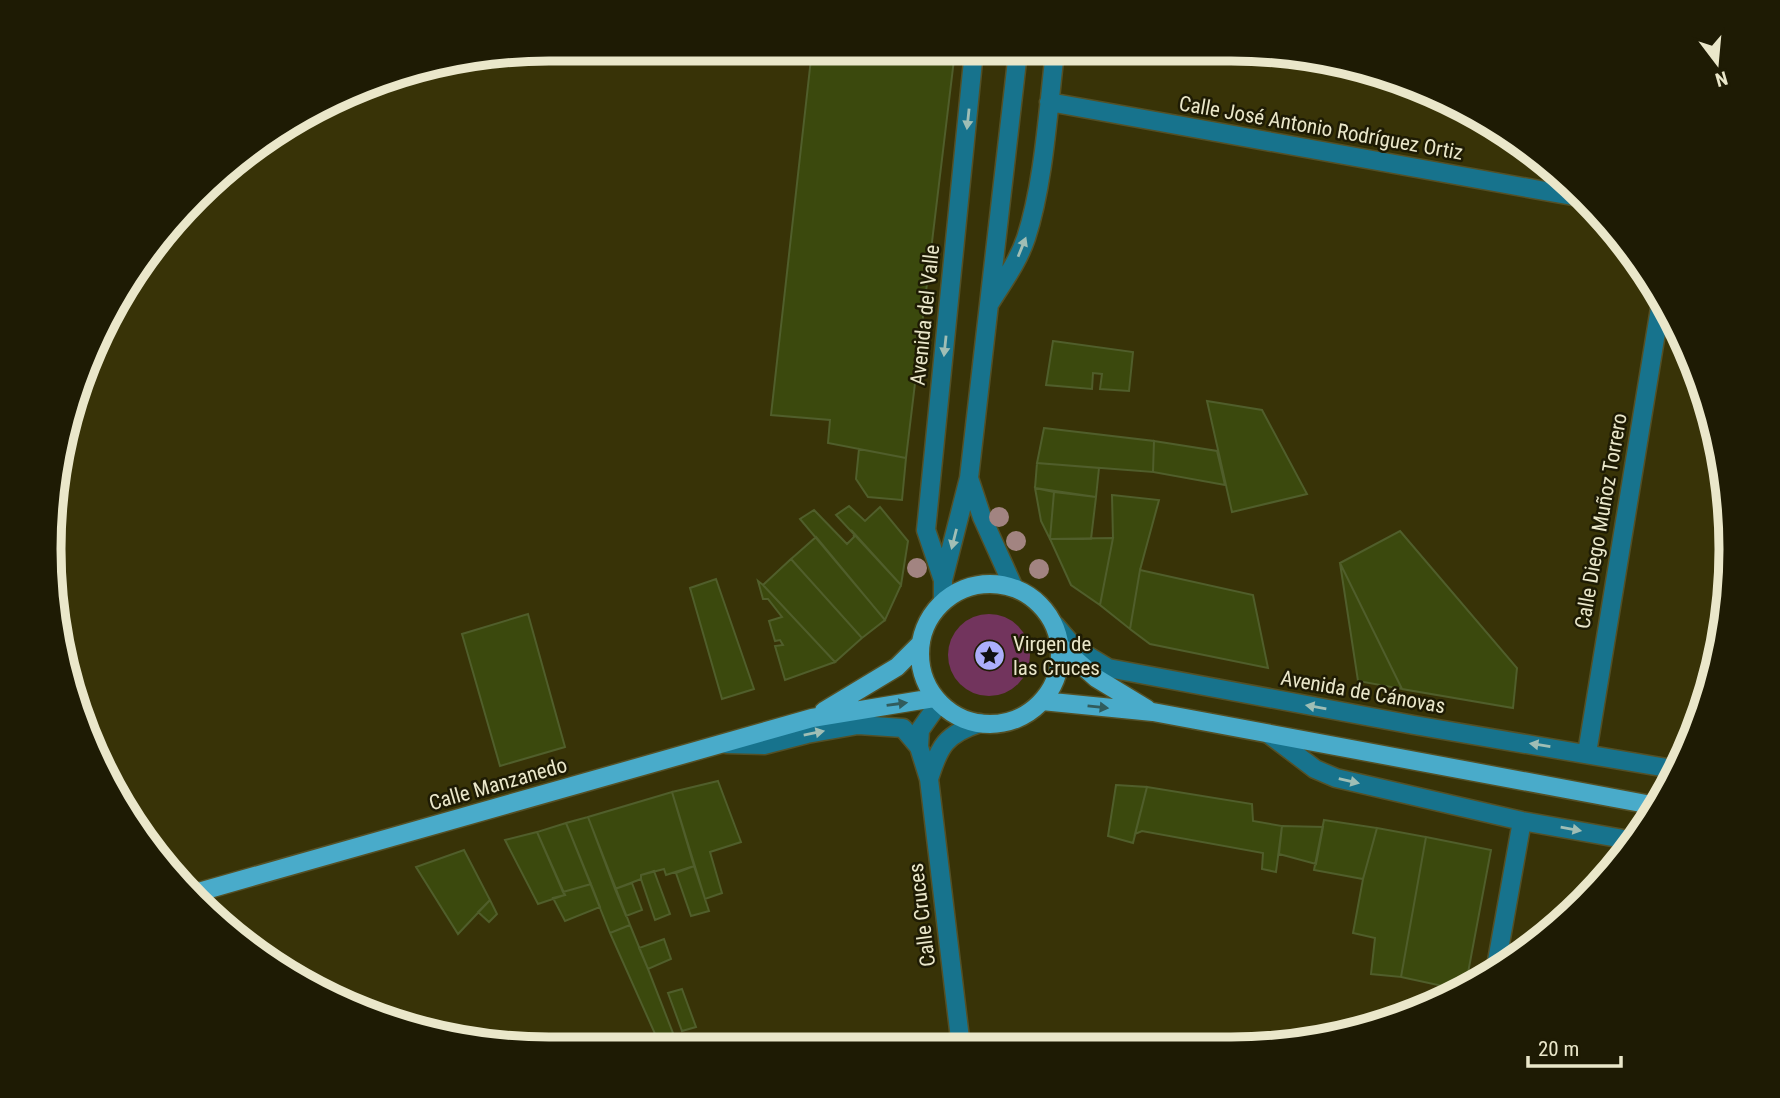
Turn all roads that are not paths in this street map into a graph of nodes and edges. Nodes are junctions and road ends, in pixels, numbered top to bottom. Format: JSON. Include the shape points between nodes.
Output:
{"nodes":[{"id":1,"x":973,"y":61,"type":"edge"},
{"id":2,"x":1017,"y":61,"type":"edge"},
{"id":3,"x":1054,"y":61,"type":"edge"},
{"id":4,"x":1049,"y":102,"type":"junction"},
{"id":5,"x":1566,"y":195,"type":"edge"},
{"id":6,"x":988,"y":306,"type":"junction"},
{"id":7,"x":1659,"y":316,"type":"edge"},
{"id":8,"x":969,"y":478,"type":"junction"},
{"id":9,"x":943,"y":580,"type":"junction"},
{"id":10,"x":1014,"y":588,"type":"junction"},
{"id":11,"x":943,"y":601,"type":"junction"},
{"id":12,"x":1055,"y":625,"type":"junction"},
{"id":13,"x":920,"y":643,"type":"junction"},
{"id":14,"x":1060,"y":646,"type":"junction"},
{"id":15,"x":937,"y":701,"type":"junction"},
{"id":16,"x":1042,"y":701,"type":"junction"},
{"id":17,"x":1153,"y":712,"type":"junction"},
{"id":18,"x":812,"y":718,"type":"junction"},
{"id":19,"x":980,"y":723,"type":"junction"},
{"id":20,"x":1269,"y":735,"type":"junction"},
{"id":21,"x":723,"y":743,"type":"junction"},
{"id":22,"x":919,"y":747,"type":"junction"},
{"id":23,"x":1587,"y":753,"type":"junction"},
{"id":24,"x":1667,"y":768,"type":"edge"},
{"id":25,"x":929,"y":779,"type":"junction"},
{"id":26,"x":1646,"y":804,"type":"edge"},
{"id":27,"x":1522,"y":821,"type":"junction"},
{"id":28,"x":1623,"y":839,"type":"edge"},
{"id":29,"x":201,"y":891,"type":"edge"},
{"id":30,"x":1498,"y":958,"type":"edge"},
{"id":31,"x":960,"y":1037,"type":"edge"}],
"edges":[{"from":1,"to":9,"type":"street","name":"Avenida del Valle","one_way":true,"via":[[926,530]]},
{"from":2,"to":6,"type":"street"},
{"from":3,"to":4,"type":"street"},
{"from":4,"to":5,"type":"street","name":"Calle José Antonio Rodríguez Ortiz"},
{"from":6,"to":4,"type":"street","one_way":true,"via":[[1026,238],[1036,200]]},
{"from":6,"to":8,"type":"street"},
{"from":7,"to":23,"type":"street","name":"Calle Diego Muñoz Torrero"},
{"from":8,"to":9,"type":"street","one_way":true},
{"from":8,"to":10,"type":"street"},
{"from":9,"to":11,"type":"street"},
{"from":10,"to":11,"type":"main road","via":[[977,585]]},
{"from":10,"to":12,"type":"main road","via":[[1038,603]]},
{"from":11,"to":13,"type":"main road"},
{"from":12,"to":14,"type":"main road"},
{"from":23,"to":12,"type":"street","name":"Avenida de Cánovas","one_way":true,"via":[[1108,668],[1075,648]]},
{"from":13,"to":15,"type":"main road","via":[[922,670]]},
{"from":13,"to":18,"type":"main road","name":"Calle Manzanedo","via":[[876,682]]},
{"from":14,"to":16,"type":"main road","via":[[1054,684]]},
{"from":14,"to":17,"type":"main road","via":[[1096,678]]},
{"from":18,"to":15,"type":"main road","name":"Calle Manzanedo","one_way":true},
{"from":15,"to":19,"type":"main road","via":[[958,716]]},
{"from":15,"to":22,"type":"street","via":[[920,730]]},
{"from":16,"to":17,"type":"main road","one_way":true},
{"from":16,"to":19,"type":"main road","via":[[1003,723]]},
{"from":17,"to":20,"type":"main road"},
{"from":18,"to":21,"type":"main road","name":"Calle Manzanedo"},
{"from":19,"to":25,"type":"street","via":[[947,740],[937,753]]},
{"from":20,"to":26,"type":"main road"},
{"from":20,"to":27,"type":"street","one_way":true,"via":[[1315,769],[1336,778]]},
{"from":21,"to":22,"type":"street","one_way":true,"via":[[764,745],[858,725],[879,725],[903,728]]},
{"from":21,"to":29,"type":"main road","name":"Calle Manzanedo"},
{"from":22,"to":25,"type":"street","name":"Calle Cruces"},
{"from":23,"to":24,"type":"street","name":"Avenida de Cánovas"},
{"from":25,"to":31,"type":"street","name":"Calle Cruces"},
{"from":27,"to":28,"type":"street","one_way":true},
{"from":27,"to":30,"type":"street"}]}
